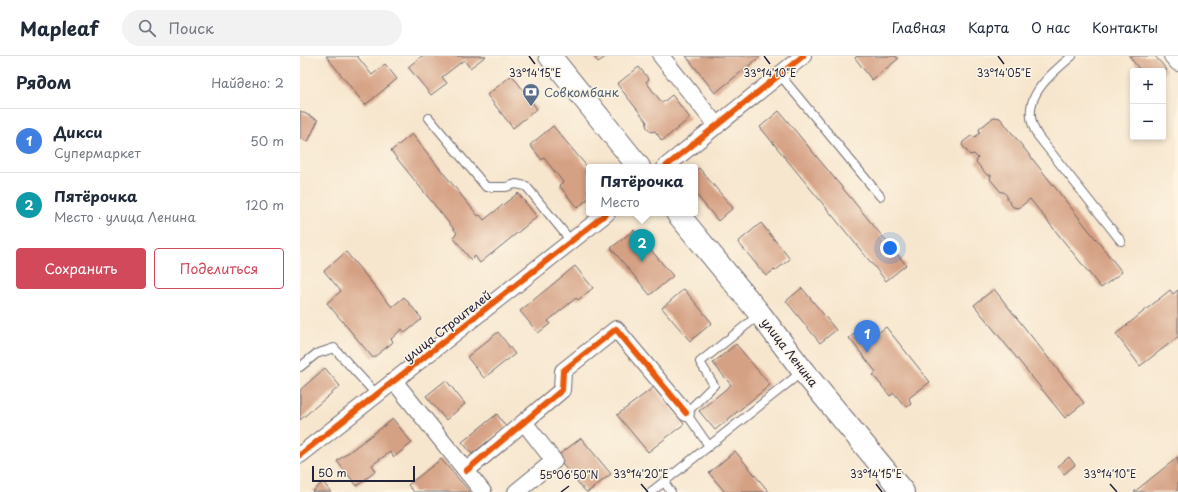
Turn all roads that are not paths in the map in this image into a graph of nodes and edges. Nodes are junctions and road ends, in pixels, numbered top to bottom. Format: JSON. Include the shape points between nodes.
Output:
{"nodes":[{"id":1,"x":550,"y":56,"type":"edge"},
{"id":2,"x":661,"y":56,"type":"edge"},
{"id":3,"x":803,"y":56,"type":"edge"},
{"id":4,"x":1072,"y":56,"type":"edge"},
{"id":5,"x":1172,"y":56,"type":"edge"},
{"id":6,"x":1178,"y":63,"type":"edge"},
{"id":7,"x":780,"y":75,"type":"junction"},
{"id":8,"x":429,"y":118,"type":"dead end"},
{"id":9,"x":717,"y":126,"type":"junction"},
{"id":10,"x":637,"y":164,"type":"edge"},
{"id":11,"x":669,"y":164,"type":"edge"},
{"id":12,"x":880,"y":196,"type":"dead end"},
{"id":13,"x":603,"y":216,"type":"edge"},
{"id":14,"x":678,"y":216,"type":"edge"},
{"id":15,"x":571,"y":241,"type":"junction"},
{"id":16,"x":1121,"y":241,"type":"dead end"},
{"id":17,"x":760,"y":314,"type":"junction"},
{"id":18,"x":300,"y":367,"type":"edge"},
{"id":19,"x":803,"y":371,"type":"junction"},
{"id":20,"x":394,"y":381,"type":"junction"},
{"id":21,"x":377,"y":395,"type":"junction"},
{"id":22,"x":686,"y":413,"type":"junction"},
{"id":23,"x":524,"y":422,"type":"junction"},
{"id":24,"x":709,"y":446,"type":"junction"},
{"id":25,"x":300,"y":455,"type":"edge"},
{"id":26,"x":466,"y":471,"type":"junction"},
{"id":27,"x":664,"y":482,"type":"junction"},
{"id":28,"x":483,"y":492,"type":"edge"},
{"id":29,"x":516,"y":492,"type":"edge"},
{"id":30,"x":652,"y":492,"type":"edge"},
{"id":31,"x":671,"y":492,"type":"edge"},
{"id":32,"x":902,"y":492,"type":"edge"}],
"edges":[{"from":1,"to":10,"type":"main road"},
{"from":2,"to":9,"type":"street"},
{"from":3,"to":7,"type":"street"},
{"from":4,"to":16,"type":"lane","via":[[1048,77],[1037,91],[1031,104],[1033,128]]},
{"from":5,"to":6,"type":"street"},
{"from":7,"to":9,"type":"street"},
{"from":7,"to":12,"type":"lane"},
{"from":8,"to":15,"type":"lane","via":[[486,187],[516,184],[526,186]]},
{"from":9,"to":11,"type":"street"},
{"from":13,"to":15,"type":"street","name":"улица Строителей"},
{"from":14,"to":17,"type":"main road","name":"улица Ленина"},
{"from":15,"to":20,"type":"street","name":"улица Строителей"},
{"from":17,"to":19,"type":"main road","name":"улица Ленина"},
{"from":17,"to":22,"type":"lane","via":[[700,362],[714,385]]},
{"from":18,"to":21,"type":"lane","via":[[316,354],[334,348]]},
{"from":19,"to":24,"type":"lane"},
{"from":19,"to":32,"type":"main road","name":"улица Ленина"},
{"from":20,"to":21,"type":"street","name":"улица Строителей"},
{"from":20,"to":26,"type":"street"},
{"from":21,"to":25,"type":"street","name":"улица Строителей"},
{"from":22,"to":23,"type":"street","via":[[616,330],[562,371],[562,390]]},
{"from":22,"to":24,"type":"lane"},
{"from":23,"to":26,"type":"street"},
{"from":23,"to":29,"type":"street","via":[[554,461]]},
{"from":24,"to":27,"type":"lane"},
{"from":26,"to":28,"type":"street"},
{"from":27,"to":30,"type":"lane"},
{"from":27,"to":31,"type":"lane"}]}
